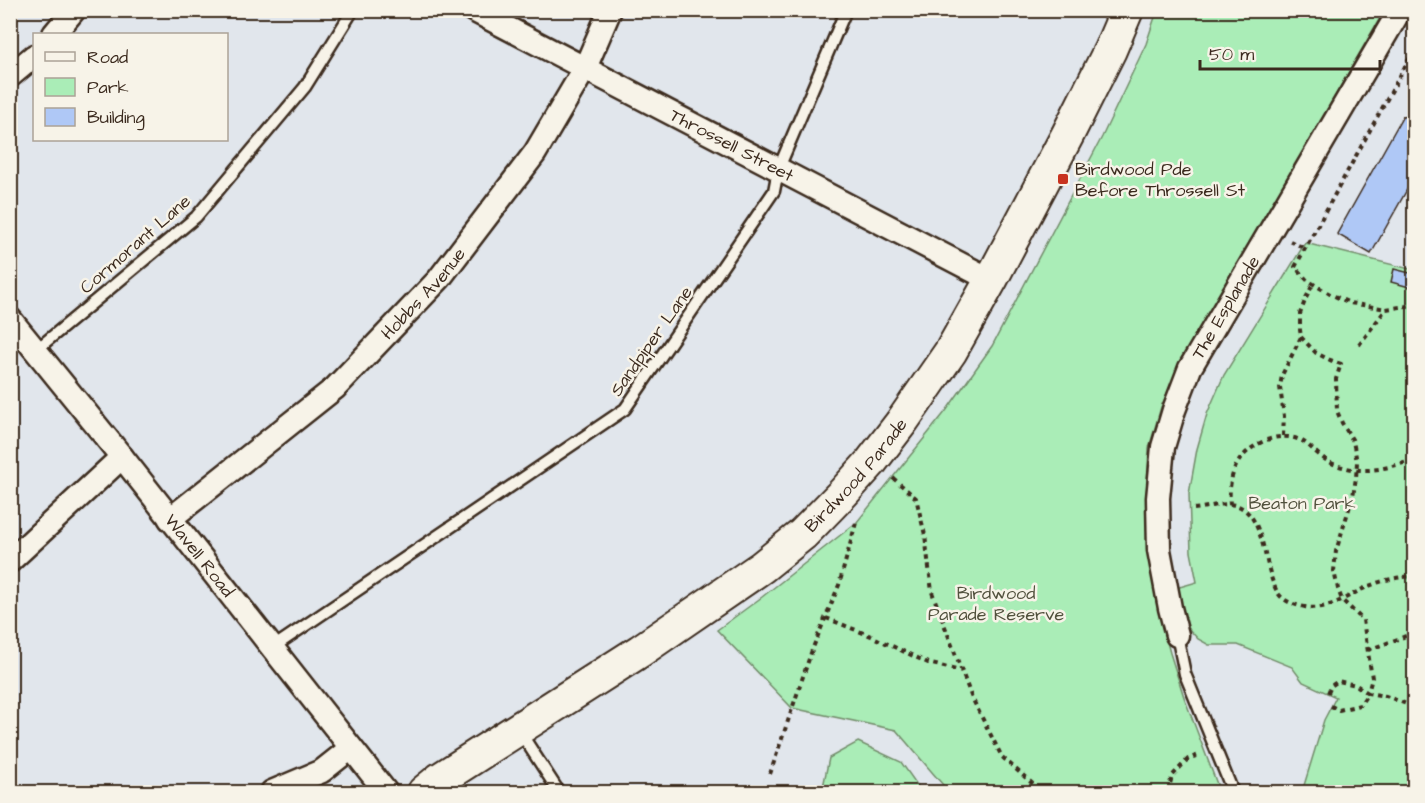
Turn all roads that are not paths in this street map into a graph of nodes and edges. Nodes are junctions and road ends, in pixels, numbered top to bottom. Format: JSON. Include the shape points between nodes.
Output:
{"nodes":[{"id":1,"x":74,"y":10,"type":"edge"},
{"id":2,"x":353,"y":10,"type":"edge"},
{"id":3,"x":473,"y":10,"type":"edge"},
{"id":4,"x":610,"y":10,"type":"edge"},
{"id":5,"x":846,"y":10,"type":"edge"},
{"id":6,"x":1126,"y":10,"type":"edge"},
{"id":7,"x":1400,"y":10,"type":"edge"},
{"id":8,"x":55,"y":33,"type":"edge"},
{"id":9,"x":33,"y":57,"type":"edge"},
{"id":10,"x":585,"y":68,"type":"junction"},
{"id":11,"x":10,"y":76,"type":"edge"},
{"id":12,"x":778,"y":170,"type":"junction"},
{"id":13,"x":991,"y":280,"type":"junction"},
{"id":14,"x":10,"y":319,"type":"edge"},
{"id":15,"x":36,"y":350,"type":"junction"},
{"id":16,"x":122,"y":457,"type":"junction"},
{"id":17,"x":170,"y":519,"type":"junction"},
{"id":18,"x":10,"y":561,"type":"edge"},
{"id":19,"x":1177,"y":635,"type":"joint"},
{"id":20,"x":272,"y":648,"type":"junction"},
{"id":21,"x":518,"y":729,"type":"junction"},
{"id":22,"x":351,"y":748,"type":"junction"},
{"id":23,"x":272,"y":792,"type":"edge"},
{"id":24,"x":386,"y":792,"type":"edge"},
{"id":25,"x":424,"y":792,"type":"edge"},
{"id":26,"x":559,"y":792,"type":"edge"},
{"id":27,"x":1233,"y":792,"type":"edge"}],
"edges":[{"from":1,"to":8,"type":"street"},
{"from":2,"to":15,"type":"lane","name":"Cormorant Lane","via":[[306,87],[196,217]]},
{"from":3,"to":10,"type":"street","name":"Throssell Street"},
{"from":4,"to":10,"type":"street","name":"Hobbs Avenue"},
{"from":5,"to":12,"type":"lane","name":"Sandpiper Lane"},
{"from":6,"to":13,"type":"street","name":"Birdwood Parade","via":[[1110,50]]},
{"from":7,"to":19,"type":"street","name":"The Esplanade","via":[[1190,368],[1174,410],[1162,447],[1158,498],[1159,550]]},
{"from":9,"to":11,"type":"street"},
{"from":10,"to":12,"type":"street","name":"Throssell Street"},
{"from":10,"to":17,"type":"street","name":"Hobbs Avenue","via":[[535,153],[439,279],[335,388]]},
{"from":12,"to":13,"type":"street","name":"Throssell Street"},
{"from":12,"to":20,"type":"lane","name":"Sandpiper Lane","via":[[774,191],[625,409]]},
{"from":13,"to":21,"type":"street","name":"Birdwood Parade","via":[[951,351],[901,423],[803,534],[640,651]]},
{"from":14,"to":15,"type":"street","name":"Wavell Road"},
{"from":15,"to":16,"type":"street","name":"Wavell Road"},
{"from":16,"to":17,"type":"street","name":"Wavell Road"},
{"from":16,"to":18,"type":"street"},
{"from":17,"to":20,"type":"street","name":"Wavell Road"},
{"from":19,"to":27,"type":"lane","via":[[1185,674]]},
{"from":20,"to":22,"type":"street","name":"Wavell Road"},
{"from":21,"to":25,"type":"street","name":"Birdwood Parade"},
{"from":21,"to":26,"type":"lane"},
{"from":22,"to":23,"type":"street","via":[[322,771]]},
{"from":22,"to":24,"type":"street","name":"Wavell Road"}]}
